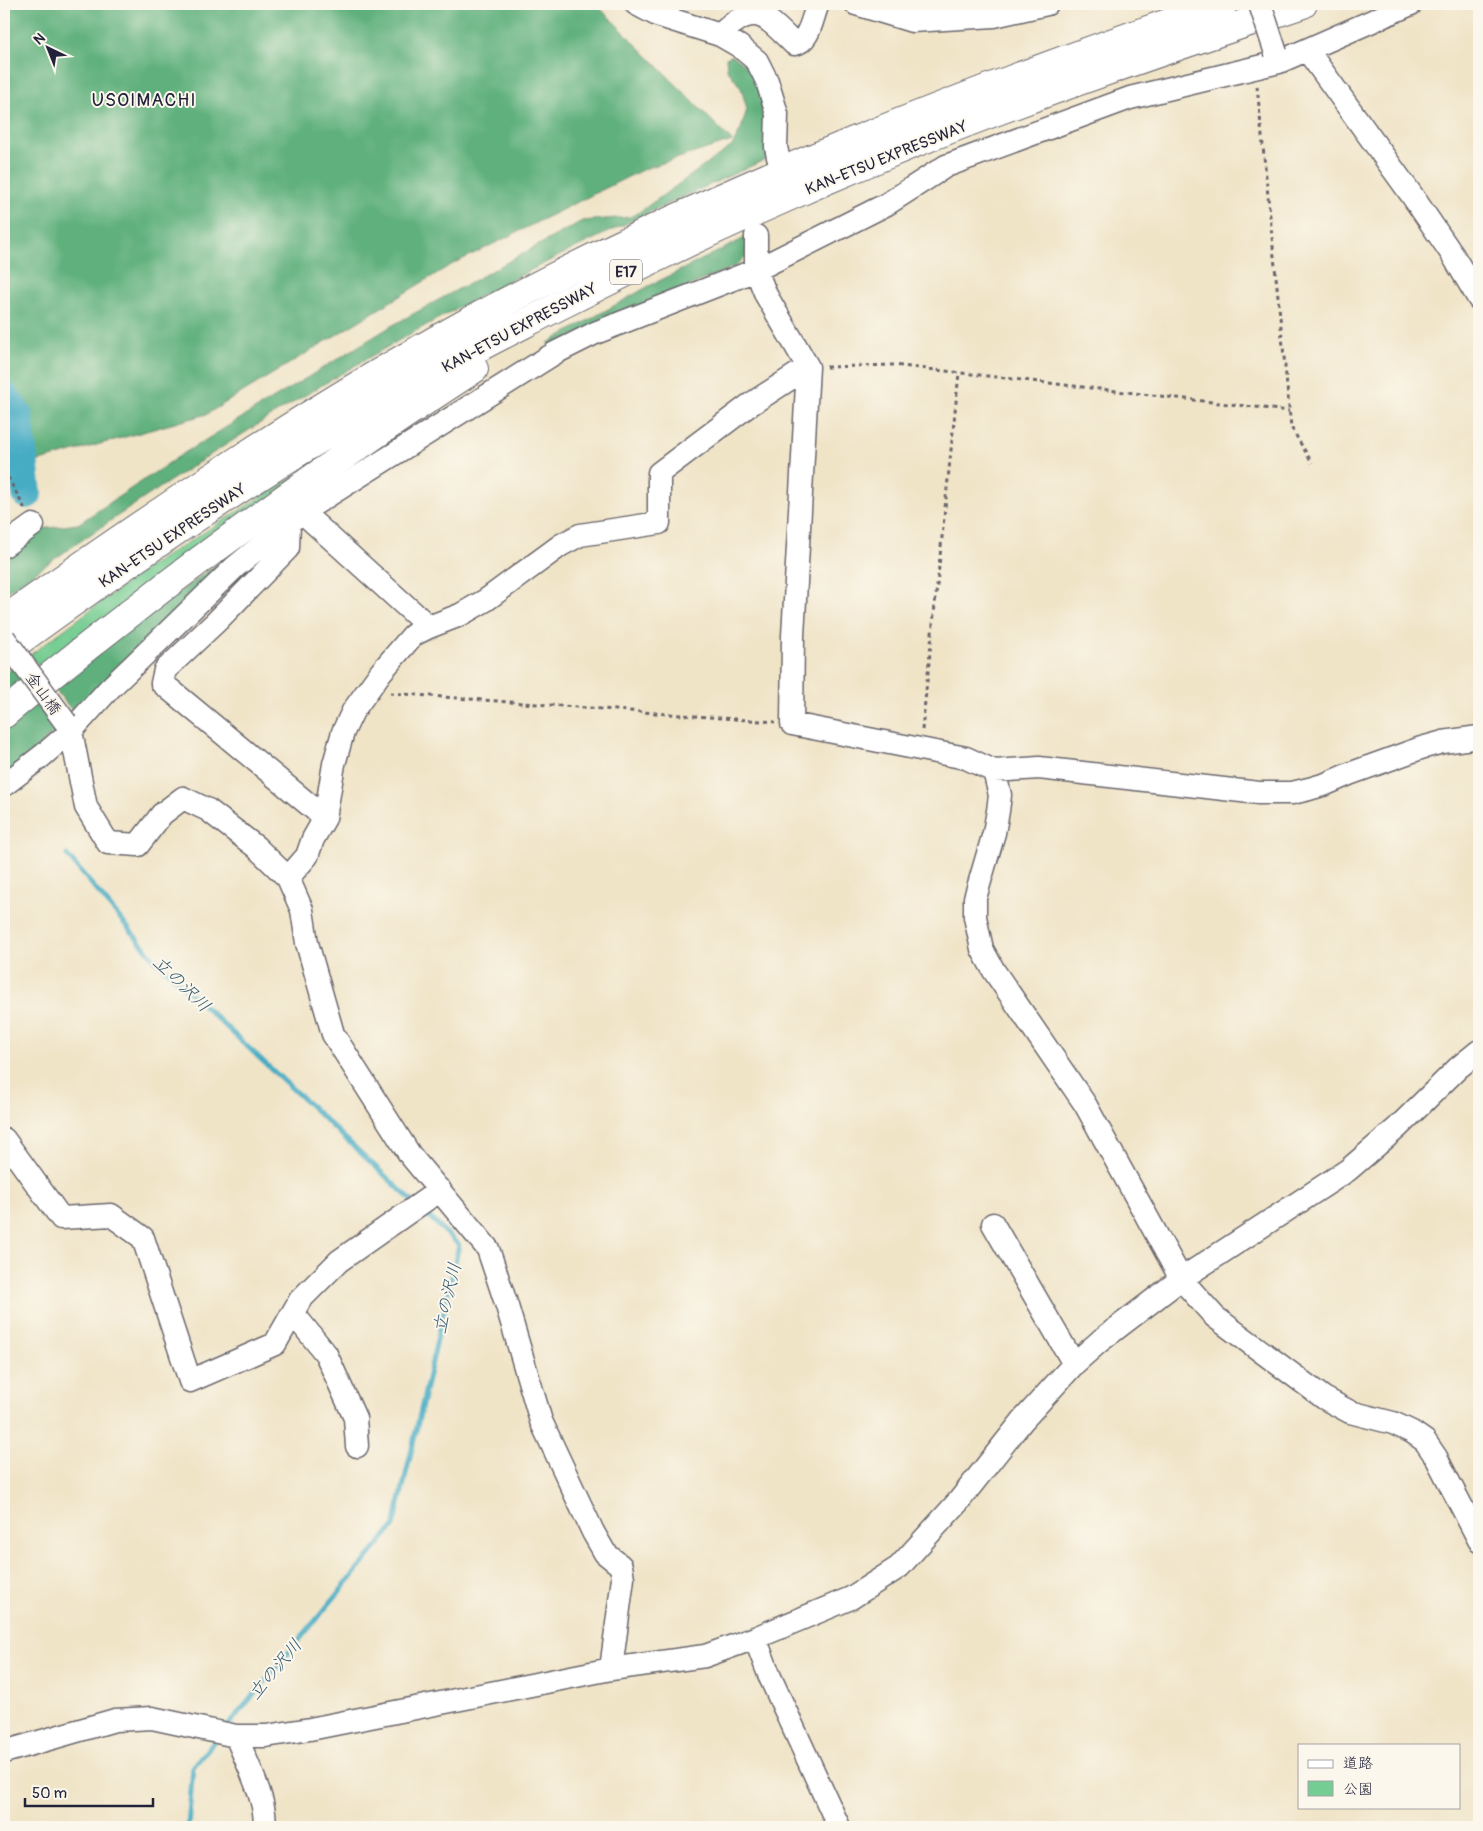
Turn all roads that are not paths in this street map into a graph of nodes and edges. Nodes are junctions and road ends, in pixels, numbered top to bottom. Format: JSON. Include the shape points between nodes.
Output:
{"nodes":[{"id":1,"x":636,"y":4,"type":"edge"},
{"id":2,"x":818,"y":4,"type":"edge"},
{"id":3,"x":856,"y":4,"type":"edge"},
{"id":4,"x":1047,"y":4,"type":"edge"},
{"id":5,"x":1223,"y":4,"type":"edge"},
{"id":6,"x":1260,"y":4,"type":"edge"},
{"id":7,"x":1303,"y":4,"type":"edge"},
{"id":8,"x":1411,"y":4,"type":"edge"},
{"id":9,"x":720,"y":34,"type":"junction"},
{"id":10,"x":1307,"y":50,"type":"junction"},
{"id":11,"x":1277,"y":58,"type":"junction"},
{"id":12,"x":778,"y":157,"type":"dead end"},
{"id":13,"x":702,"y":236,"type":"junction"},
{"id":14,"x":756,"y":236,"type":"dead end"},
{"id":15,"x":756,"y":270,"type":"junction"},
{"id":16,"x":1479,"y":300,"type":"edge"},
{"id":17,"x":808,"y":367,"type":"junction"},
{"id":18,"x":295,"y":518,"type":"junction"},
{"id":19,"x":34,"y":525,"type":"road end"},
{"id":20,"x":4,"y":546,"type":"edge"},
{"id":21,"x":4,"y":620,"type":"edge"},
{"id":22,"x":428,"y":627,"type":"junction"},
{"id":23,"x":4,"y":638,"type":"edge"},
{"id":24,"x":4,"y":652,"type":"edge"},
{"id":25,"x":4,"y":714,"type":"edge"},
{"id":26,"x":68,"y":727,"type":"junction"},
{"id":27,"x":1479,"y":737,"type":"edge"},
{"id":28,"x":994,"y":771,"type":"junction"},
{"id":29,"x":4,"y":786,"type":"edge"},
{"id":30,"x":325,"y":818,"type":"junction"},
{"id":31,"x":288,"y":878,"type":"junction"},
{"id":32,"x":1479,"y":1051,"type":"edge"},
{"id":33,"x":4,"y":1139,"type":"edge"},
{"id":34,"x":440,"y":1190,"type":"junction"},
{"id":35,"x":993,"y":1224,"type":"dead end"},
{"id":36,"x":1181,"y":1279,"type":"junction"},
{"id":37,"x":293,"y":1312,"type":"junction"},
{"id":38,"x":1074,"y":1364,"type":"junction"},
{"id":39,"x":357,"y":1446,"type":"dead end"},
{"id":40,"x":1479,"y":1540,"type":"edge"},
{"id":41,"x":755,"y":1638,"type":"junction"},
{"id":42,"x":611,"y":1669,"type":"junction"},
{"id":43,"x":233,"y":1736,"type":"junction"},
{"id":44,"x":4,"y":1752,"type":"edge"},
{"id":45,"x":264,"y":1827,"type":"edge"},
{"id":46,"x":839,"y":1827,"type":"edge"}],
"edges":[{"from":1,"to":9,"type":"street","via":[[657,15]]},
{"from":2,"to":9,"type":"street","via":[[805,39],[800,43],[794,44],[777,25],[764,17],[751,15],[740,17]]},
{"from":3,"to":4,"type":"street","via":[[912,21],[994,16]]},
{"from":5,"to":21,"type":"highway","name":"KAN-ETSU EXPRESSWAY","number":"E17","via":[[904,119],[695,210],[509,301],[268,441],[151,517]]},
{"from":6,"to":11,"type":"street","bridge":true},
{"from":7,"to":13,"type":"highway","name":"KAN-ETSU EXPRESSWAY","number":"E17","via":[[1108,71],[912,144]]},
{"from":8,"to":10,"type":"street"},
{"from":9,"to":12,"type":"street","via":[[757,61],[767,81],[777,114]]},
{"from":10,"to":11,"type":"street"},
{"from":10,"to":16,"type":"street","via":[[1412,194]]},
{"from":11,"to":15,"type":"street","via":[[1255,68],[1130,98],[946,166],[887,204]]},
{"from":13,"to":24,"type":"highway","name":"KAN-ETSU EXPRESSWAY","number":"E17","via":[[537,317],[401,390],[171,533]]},
{"from":13,"to":25,"type":"highway","via":[[541,327],[411,410],[194,565]]},
{"from":14,"to":15,"type":"street"},
{"from":15,"to":17,"type":"street","via":[[766,295]]},
{"from":15,"to":18,"type":"street","via":[[595,333],[555,353]]},
{"from":17,"to":22,"type":"street","via":[[748,406],[659,473],[659,523],[580,535],[561,544],[486,600],[460,615]]},
{"from":17,"to":28,"type":"street","via":[[793,636],[792,724],[966,758]]},
{"from":18,"to":22,"type":"street"},
{"from":18,"to":26,"type":"street","via":[[235,567]]},
{"from":18,"to":30,"type":"street","via":[[288,548],[165,670],[162,683]]},
{"from":19,"to":20,"type":"street"},
{"from":22,"to":30,"type":"street","via":[[413,635],[353,711],[334,764]]},
{"from":23,"to":26,"type":"street","name":"金山橋","bridge":true},
{"from":26,"to":29,"type":"street","via":[[42,756]]},
{"from":26,"to":31,"type":"street","via":[[86,807],[108,843],[138,845],[162,814],[183,798],[208,810],[256,847]]},
{"from":27,"to":28,"type":"street","via":[[1422,748],[1326,784],[1292,793],[1259,793],[1039,768]]},
{"from":28,"to":36,"type":"street","via":[[1000,795],[998,811],[975,898],[975,917],[982,949],[1085,1104]]},
{"from":30,"to":31,"type":"street","via":[[307,856]]},
{"from":31,"to":34,"type":"street","via":[[302,910],[307,943],[333,1034],[410,1155]]},
{"from":32,"to":36,"type":"street","via":[[1348,1170]]},
{"from":33,"to":37,"type":"street","via":[[61,1218],[112,1214],[144,1238],[190,1381],[275,1344]]},
{"from":34,"to":37,"type":"street","via":[[339,1261],[300,1300]]},
{"from":34,"to":42,"type":"street","via":[[488,1249],[541,1421],[593,1532],[605,1553],[622,1566]]},
{"from":35,"to":38,"type":"street"},
{"from":36,"to":38,"type":"street"},
{"from":36,"to":40,"type":"street","via":[[1215,1317],[1324,1398],[1350,1412],[1394,1423],[1425,1441]]},
{"from":37,"to":39,"type":"street","via":[[326,1354],[355,1418]]},
{"from":38,"to":41,"type":"street","via":[[899,1567],[852,1598]]},
{"from":41,"to":42,"type":"street","via":[[705,1656]]},
{"from":41,"to":46,"type":"street"},
{"from":42,"to":43,"type":"street","via":[[310,1729],[266,1736]]},
{"from":43,"to":44,"type":"street","via":[[152,1718],[116,1720]]},
{"from":43,"to":45,"type":"street","via":[[250,1768],[266,1817]]}]}
